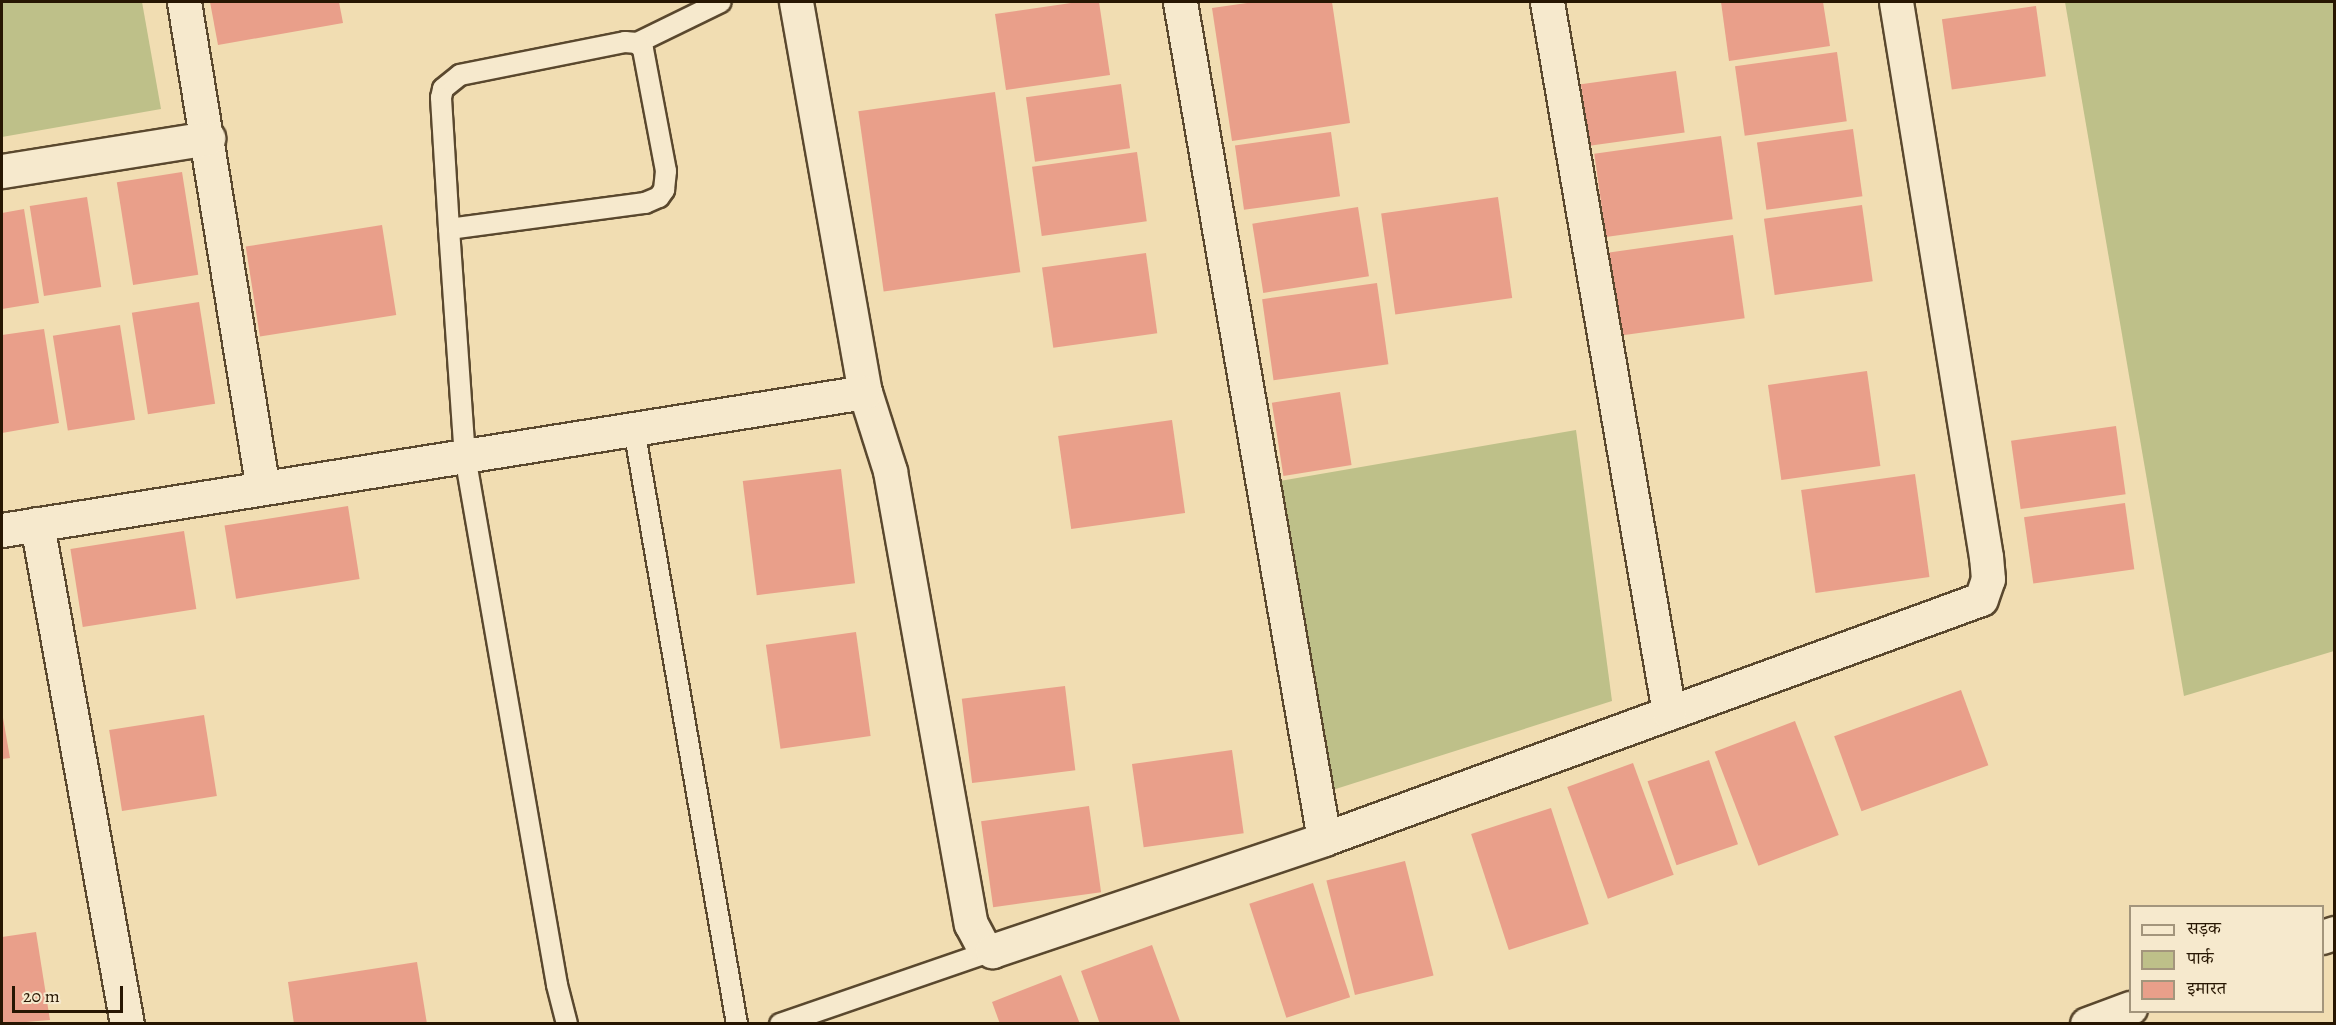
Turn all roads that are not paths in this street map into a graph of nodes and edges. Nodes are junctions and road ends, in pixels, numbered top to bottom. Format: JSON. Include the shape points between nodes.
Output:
{"nodes":[{"id":1,"x":184,"y":2,"type":"edge"},
{"id":2,"x":721,"y":2,"type":"edge"},
{"id":3,"x":796,"y":2,"type":"edge"},
{"id":4,"x":1180,"y":2,"type":"edge"},
{"id":5,"x":1547,"y":2,"type":"edge"},
{"id":6,"x":1896,"y":2,"type":"edge"},
{"id":7,"x":637,"y":43,"type":"junction"},
{"id":8,"x":208,"y":138,"type":"junction"},
{"id":9,"x":2,"y":171,"type":"edge"},
{"id":10,"x":449,"y":229,"type":"junction"},
{"id":11,"x":865,"y":392,"type":"junction"},
{"id":12,"x":634,"y":429,"type":"junction"},
{"id":13,"x":465,"y":456,"type":"junction"},
{"id":14,"x":262,"y":488,"type":"junction"},
{"id":15,"x":37,"y":524,"type":"junction"},
{"id":16,"x":2,"y":530,"type":"edge"},
{"id":17,"x":1669,"y":713,"type":"junction"},
{"id":18,"x":1324,"y":839,"type":"junction"},
{"id":19,"x":992,"y":951,"type":"junction"},
{"id":20,"x":2129,"y":1008,"type":"edge"},
{"id":21,"x":127,"y":1023,"type":"edge"},
{"id":22,"x":567,"y":1023,"type":"edge"},
{"id":23,"x":737,"y":1023,"type":"edge"},
{"id":24,"x":780,"y":1023,"type":"edge"},
{"id":25,"x":2087,"y":1023,"type":"edge"}],
"edges":[{"from":1,"to":8,"type":"street"},
{"from":2,"to":7,"type":"lane"},
{"from":3,"to":11,"type":"street"},
{"from":4,"to":18,"type":"street"},
{"from":5,"to":17,"type":"street"},
{"from":6,"to":17,"type":"street","via":[[1988,579],[1981,599],[1966,606]]},
{"from":7,"to":10,"type":"lane","via":[[625,42],[450,80],[441,98]]},
{"from":7,"to":10,"type":"lane","via":[[648,58],[666,171],[660,197],[645,203]]},
{"from":8,"to":9,"type":"street"},
{"from":8,"to":14,"type":"street"},
{"from":10,"to":13,"type":"lane"},
{"from":11,"to":12,"type":"street"},
{"from":11,"to":19,"type":"street","via":[[890,471],[971,924],[982,945]]},
{"from":12,"to":13,"type":"street"},
{"from":12,"to":23,"type":"lane"},
{"from":13,"to":14,"type":"street"},
{"from":13,"to":22,"type":"lane","via":[[557,985]]},
{"from":14,"to":15,"type":"street"},
{"from":15,"to":16,"type":"street"},
{"from":15,"to":21,"type":"street"},
{"from":17,"to":18,"type":"street"},
{"from":18,"to":19,"type":"street"},
{"from":19,"to":24,"type":"lane"},
{"from":20,"to":25,"type":"street"}]}
